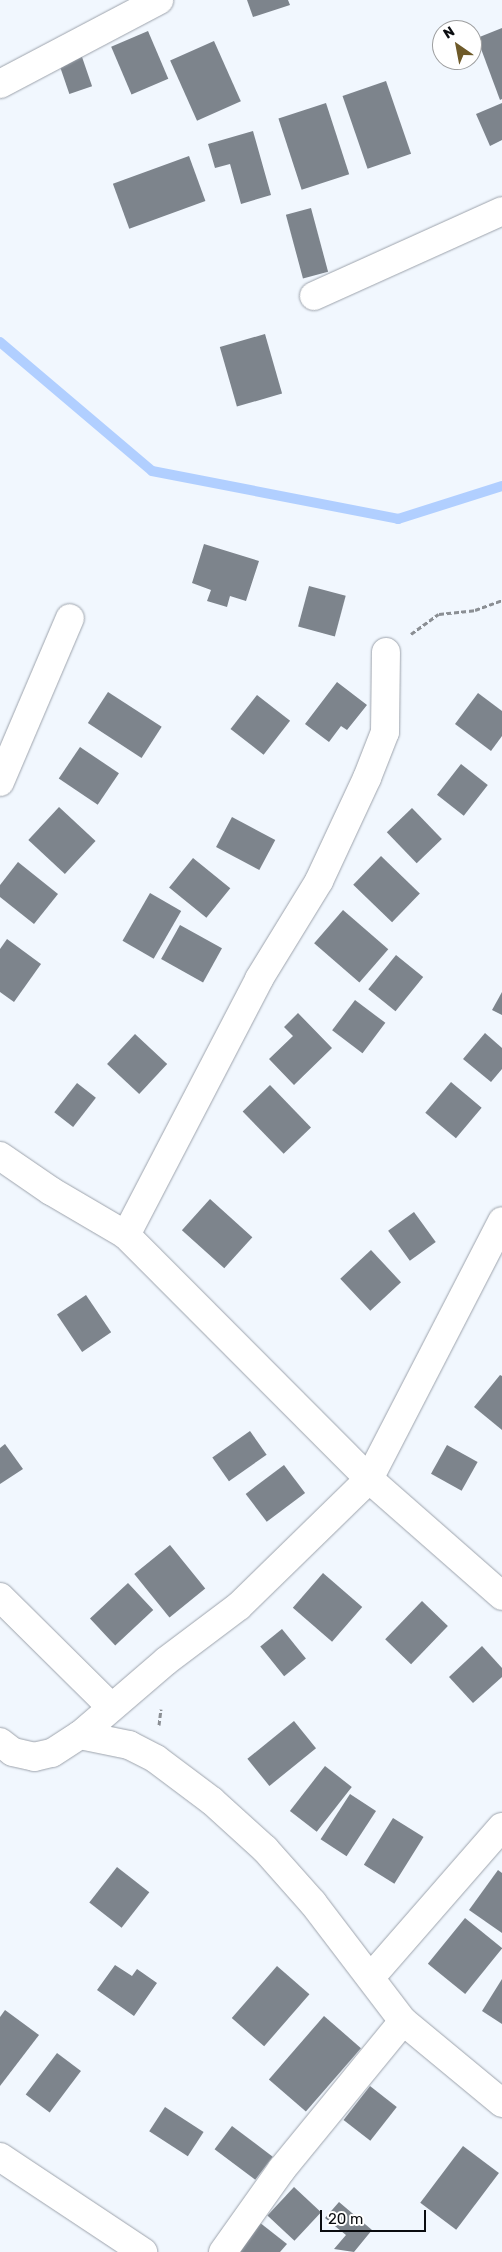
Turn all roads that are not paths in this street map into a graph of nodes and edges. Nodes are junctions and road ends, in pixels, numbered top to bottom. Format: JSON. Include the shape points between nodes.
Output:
{"nodes":[{"id":1,"x":159,"y":0,"type":"edge"},
{"id":2,"x":0,"y":84,"type":"edge"},
{"id":3,"x":502,"y":212,"type":"edge"},
{"id":4,"x":314,"y":296,"type":"dead end"},
{"id":5,"x":70,"y":618,"type":"dead end"},
{"id":6,"x":386,"y":652,"type":"road end"},
{"id":7,"x":0,"y":782,"type":"edge"},
{"id":8,"x":0,"y":1156,"type":"edge"},
{"id":9,"x":502,"y":1221,"type":"edge"},
{"id":10,"x":126,"y":1235,"type":"junction"},
{"id":11,"x":368,"y":1479,"type":"junction"},
{"id":12,"x":502,"y":1596,"type":"edge"},
{"id":13,"x":0,"y":1597,"type":"edge"},
{"id":14,"x":112,"y":1707,"type":"junction"},
{"id":15,"x":80,"y":1735,"type":"junction"},
{"id":16,"x":0,"y":1742,"type":"edge"},
{"id":17,"x":502,"y":1828,"type":"edge"},
{"id":18,"x":371,"y":1977,"type":"junction"},
{"id":19,"x":402,"y":2021,"type":"junction"},
{"id":20,"x":502,"y":2103,"type":"edge"},
{"id":21,"x":0,"y":2157,"type":"edge"},
{"id":22,"x":143,"y":2252,"type":"edge"},
{"id":23,"x":223,"y":2252,"type":"edge"}],
"edges":[{"from":1,"to":2,"type":"street"},
{"from":3,"to":4,"type":"street"},
{"from":5,"to":7,"type":"street"},
{"from":6,"to":10,"type":"street","via":[[385,732],[367,778],[319,881],[259,979]]},
{"from":8,"to":10,"type":"street","via":[[51,1191]]},
{"from":9,"to":11,"type":"street"},
{"from":10,"to":11,"type":"street"},
{"from":11,"to":12,"type":"street"},
{"from":11,"to":14,"type":"street","via":[[239,1606]]},
{"from":13,"to":14,"type":"street"},
{"from":14,"to":15,"type":"street"},
{"from":15,"to":16,"type":"street","via":[[52,1754],[34,1758],[13,1752]]},
{"from":15,"to":18,"type":"street","via":[[128,1745],[156,1759],[212,1801],[266,1849]]},
{"from":17,"to":18,"type":"street"},
{"from":18,"to":19,"type":"street"},
{"from":19,"to":20,"type":"street"},
{"from":19,"to":23,"type":"street","via":[[282,2169]]},
{"from":21,"to":22,"type":"street"}]}
